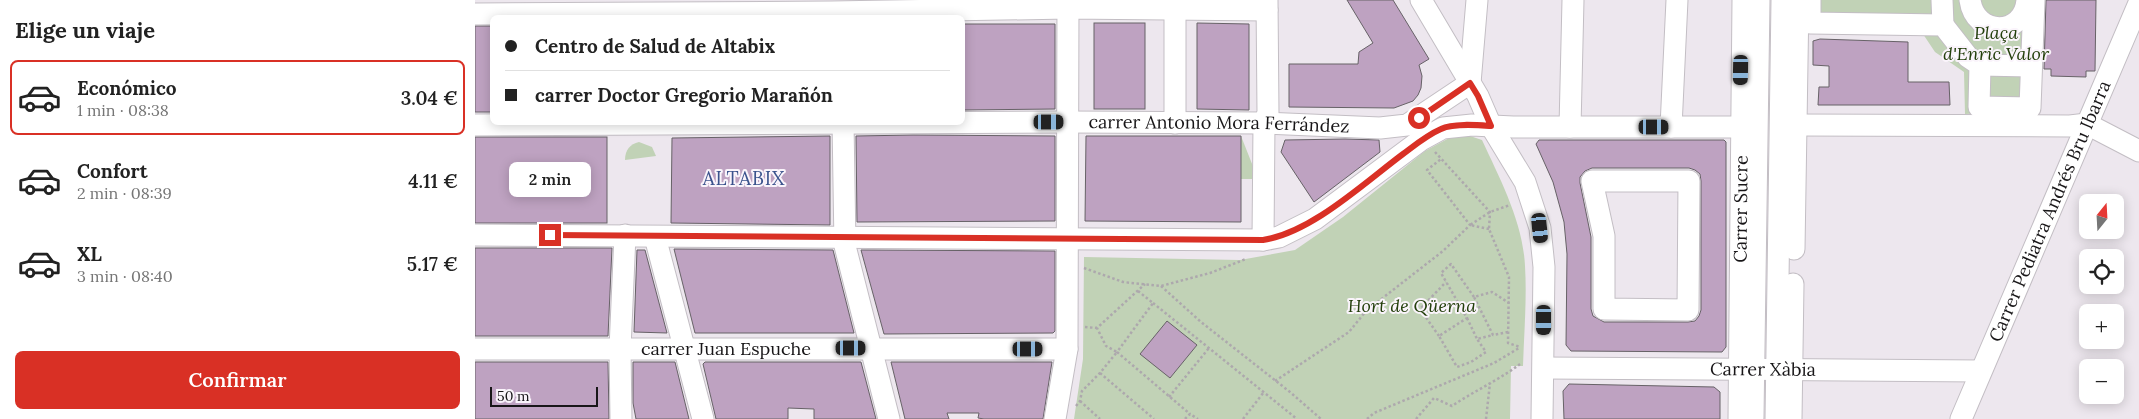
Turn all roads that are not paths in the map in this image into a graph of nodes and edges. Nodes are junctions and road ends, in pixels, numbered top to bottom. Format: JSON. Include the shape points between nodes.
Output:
{"nodes":[{"id":1,"x":1421,"y":0,"type":"edge"},
{"id":2,"x":1477,"y":0,"type":"edge"},
{"id":3,"x":1573,"y":0,"type":"edge"},
{"id":4,"x":1677,"y":0,"type":"edge"},
{"id":5,"x":1743,"y":0,"type":"edge"},
{"id":6,"x":1759,"y":0,"type":"edge"},
{"id":7,"x":1782,"y":0,"type":"edge"},
{"id":8,"x":1798,"y":0,"type":"edge"},
{"id":9,"x":1810,"y":0,"type":"edge"},
{"id":10,"x":1942,"y":0,"type":"edge"},
{"id":11,"x":1970,"y":0,"type":"edge"},
{"id":12,"x":2027,"y":0,"type":"edge"},
{"id":13,"x":2034,"y":0,"type":"edge"},
{"id":14,"x":2139,"y":3,"type":"edge"},
{"id":15,"x":1068,"y":4,"type":"edge"},
{"id":16,"x":1175,"y":4,"type":"edge"},
{"id":17,"x":1267,"y":5,"type":"edge"},
{"id":18,"x":641,"y":10,"type":"edge"},
{"id":19,"x":842,"y":10,"type":"edge"},
{"id":20,"x":475,"y":14,"type":"edge"},
{"id":21,"x":2017,"y":21,"type":"junction"},
{"id":22,"x":1981,"y":22,"type":"junction"},
{"id":23,"x":1943,"y":25,"type":"junction"},
{"id":24,"x":2033,"y":39,"type":"junction"},
{"id":25,"x":1957,"y":44,"type":"junction"},
{"id":26,"x":1980,"y":65,"type":"junction"},
{"id":27,"x":2031,"y":66,"type":"junction"},
{"id":28,"x":1470,"y":83,"type":"junction"},
{"id":29,"x":965,"y":122,"type":"edge"},
{"id":30,"x":1067,"y":122,"type":"junction"},
{"id":31,"x":1175,"y":123,"type":"junction"},
{"id":32,"x":1264,"y":123,"type":"junction"},
{"id":33,"x":2087,"y":124,"type":"junction"},
{"id":34,"x":475,"y":125,"type":"edge"},
{"id":35,"x":490,"y":125,"type":"edge"},
{"id":36,"x":843,"y":125,"type":"edge"},
{"id":37,"x":1796,"y":125,"type":"junction"},
{"id":38,"x":1491,"y":126,"type":"junction"},
{"id":39,"x":1570,"y":127,"type":"junction"},
{"id":40,"x":1671,"y":127,"type":"junction"},
{"id":41,"x":1740,"y":127,"type":"junction"},
{"id":42,"x":2139,"y":151,"type":"edge"},
{"id":43,"x":1689,"y":180,"type":"joint"},
{"id":44,"x":475,"y":235,"type":"edge"},
{"id":45,"x":625,"y":236,"type":"junction"},
{"id":46,"x":655,"y":237,"type":"junction"},
{"id":47,"x":845,"y":238,"type":"junction"},
{"id":48,"x":1067,"y":238,"type":"junction"},
{"id":49,"x":1263,"y":240,"type":"junction"},
{"id":50,"x":685,"y":348,"type":"junction"},
{"id":51,"x":871,"y":348,"type":"junction"},
{"id":52,"x":475,"y":349,"type":"edge"},
{"id":53,"x":620,"y":349,"type":"junction"},
{"id":54,"x":1067,"y":349,"type":"junction"},
{"id":55,"x":1544,"y":368,"type":"junction"},
{"id":56,"x":1746,"y":370,"type":"junction"},
{"id":57,"x":1784,"y":371,"type":"junction"},
{"id":58,"x":1981,"y":371,"type":"junction"},
{"id":59,"x":1063,"y":415,"type":"edge"},
{"id":60,"x":621,"y":419,"type":"edge"},
{"id":61,"x":703,"y":419,"type":"edge"},
{"id":62,"x":889,"y":419,"type":"edge"},
{"id":63,"x":1542,"y":419,"type":"edge"},
{"id":64,"x":1739,"y":419,"type":"edge"},
{"id":65,"x":1753,"y":419,"type":"edge"},
{"id":66,"x":1775,"y":419,"type":"edge"},
{"id":67,"x":1791,"y":419,"type":"edge"},
{"id":68,"x":1961,"y":419,"type":"edge"}],
"edges":[{"from":1,"to":28,"type":"street"},
{"from":2,"to":28,"type":"street"},
{"from":3,"to":39,"type":"street"},
{"from":4,"to":40,"type":"street"},
{"from":5,"to":41,"type":"street","name":"Carrer Sucre"},
{"from":6,"to":56,"type":"street","name":"Carrer Sucre"},
{"from":7,"to":57,"type":"street"},
{"from":8,"to":37,"type":"street"},
{"from":9,"to":23,"type":"street","via":[[1810,23]]},
{"from":10,"to":23,"type":"street"},
{"from":11,"to":22,"type":"street","via":[[1972,10]]},
{"from":12,"to":21,"type":"street","via":[[2025,11]]},
{"from":13,"to":24,"type":"street"},
{"from":14,"to":33,"type":"street","name":"Carrer Pediatra Andrés Bru Ibarra"},
{"from":15,"to":16,"type":"street"},
{"from":15,"to":19,"type":"street"},
{"from":15,"to":30,"type":"street"},
{"from":16,"to":17,"type":"street"},
{"from":16,"to":31,"type":"street"},
{"from":17,"to":32,"type":"street","via":[[1268,114]]},
{"from":18,"to":19,"type":"street"},
{"from":18,"to":20,"type":"street"},
{"from":21,"to":22,"type":"street","via":[[2003,28]]},
{"from":21,"to":24,"type":"street"},
{"from":22,"to":25,"type":"street"},
{"from":23,"to":25,"type":"street"},
{"from":24,"to":27,"type":"street"},
{"from":25,"to":26,"type":"street"},
{"from":26,"to":27,"type":"street"},
{"from":26,"to":27,"type":"street","via":[[1979,107],[2021,108],[2030,108]]},
{"from":28,"to":32,"type":"street","name":"carrer Antonio Mora Ferrández","via":[[1407,125],[1380,128]]},
{"from":28,"to":38,"type":"street"},
{"from":29,"to":30,"type":"street","name":"carrer Antonio Mora Ferrández"},
{"from":30,"to":31,"type":"street","name":"carrer Antonio Mora Ferrández"},
{"from":30,"to":48,"type":"street"},
{"from":31,"to":32,"type":"street","name":"carrer Antonio Mora Ferrández"},
{"from":32,"to":49,"type":"street"},
{"from":33,"to":37,"type":"street"},
{"from":33,"to":42,"type":"street"},
{"from":33,"to":58,"type":"street","name":"Carrer Pediatra Andrés Bru Ibarra"},
{"from":34,"to":35,"type":"street","name":"carrer Antonio Mora Ferrández"},
{"from":36,"to":47,"type":"street"},
{"from":37,"to":57,"type":"street"},
{"from":38,"to":39,"type":"street"},
{"from":38,"to":49,"type":"street","via":[[1443,128],[1421,140],[1315,219],[1279,237]]},
{"from":38,"to":55,"type":"street","via":[[1525,182],[1540,228],[1544,267]]},
{"from":39,"to":40,"type":"street"},
{"from":40,"to":41,"type":"street"},
{"from":41,"to":56,"type":"street","name":"Carrer Sucre"},
{"from":43,"to":43,"type":"street","via":[[1689,310],[1604,309],[1604,236],[1592,181]]},
{"from":44,"to":45,"type":"street"},
{"from":45,"to":46,"type":"street"},
{"from":45,"to":53,"type":"street"},
{"from":46,"to":47,"type":"street"},
{"from":46,"to":50,"type":"street"},
{"from":47,"to":48,"type":"street"},
{"from":47,"to":51,"type":"street"},
{"from":48,"to":49,"type":"street"},
{"from":48,"to":54,"type":"street"},
{"from":50,"to":51,"type":"street","name":"carrer Juan Espuche"},
{"from":50,"to":53,"type":"street","name":"carrer Juan Espuche"},
{"from":50,"to":61,"type":"street"},
{"from":51,"to":54,"type":"street","name":"carrer Juan Espuche"},
{"from":51,"to":62,"type":"street"},
{"from":52,"to":53,"type":"street","name":"carrer Juan Espuche"},
{"from":53,"to":60,"type":"street"},
{"from":54,"to":59,"type":"street"},
{"from":55,"to":56,"type":"street","name":"Carrer Xàbia"},
{"from":55,"to":63,"type":"street"},
{"from":56,"to":57,"type":"street","name":"Carrer Xàbia"},
{"from":56,"to":64,"type":"street","name":"Carrer Sucre"},
{"from":56,"to":65,"type":"street","name":"Carrer Sucre"},
{"from":57,"to":58,"type":"street","name":"Carrer Xàbia"},
{"from":57,"to":66,"type":"street"},
{"from":57,"to":67,"type":"street"},
{"from":58,"to":68,"type":"street","name":"Carrer Pediatra Andrés Bru Ibarra"}]}
